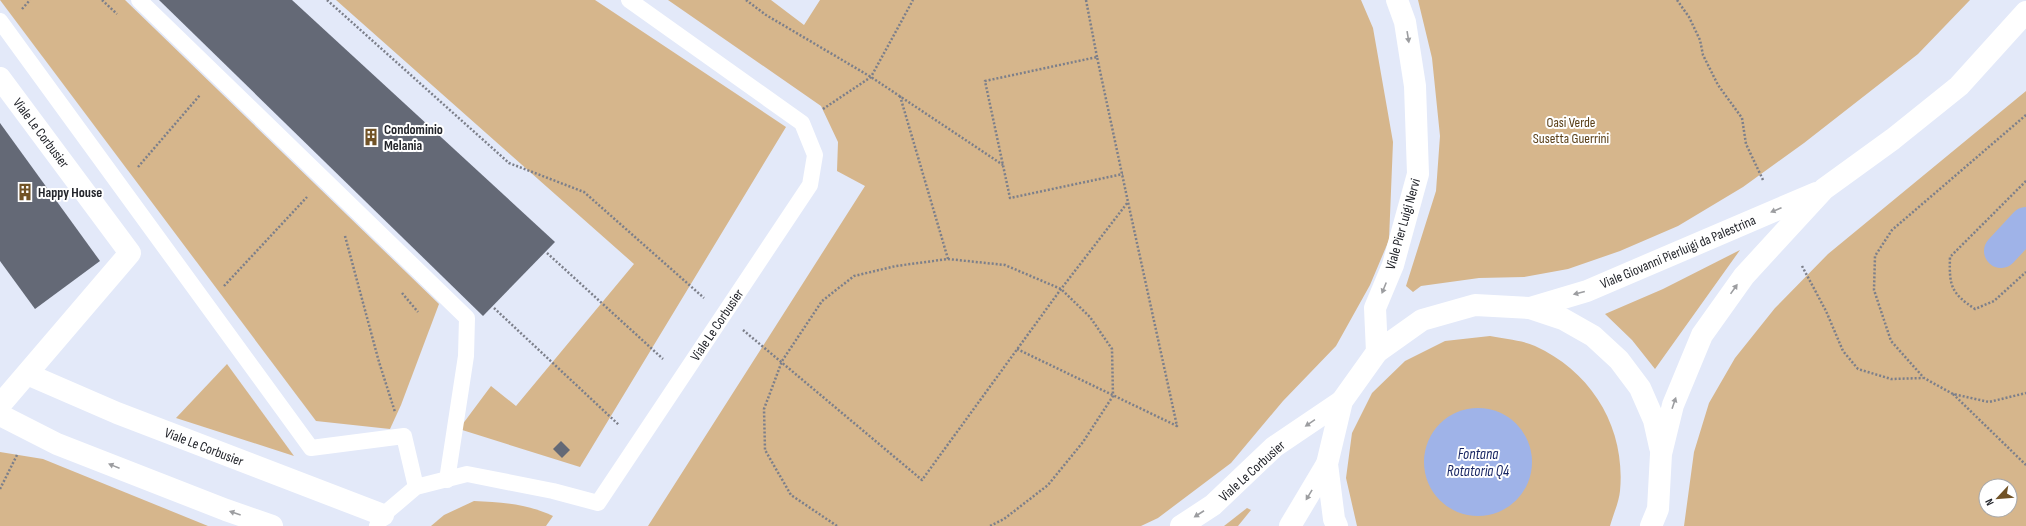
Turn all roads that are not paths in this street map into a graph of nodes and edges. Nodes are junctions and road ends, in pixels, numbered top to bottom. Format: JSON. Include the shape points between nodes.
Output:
{"nodes":[{"id":1,"x":140,"y":0,"type":"edge"},
{"id":2,"x":629,"y":0,"type":"edge"},
{"id":3,"x":1397,"y":0,"type":"edge"},
{"id":4,"x":2026,"y":12,"type":"edge"},
{"id":5,"x":0,"y":21,"type":"edge"},
{"id":6,"x":0,"y":78,"type":"edge"},
{"id":7,"x":1824,"y":189,"type":"junction"},
{"id":8,"x":1530,"y":308,"type":"junction"},
{"id":9,"x":1377,"y":352,"type":"junction"},
{"id":10,"x":26,"y":374,"type":"junction"},
{"id":11,"x":1342,"y":401,"type":"junction"},
{"id":12,"x":0,"y":405,"type":"edge"},
{"id":13,"x":0,"y":415,"type":"edge"},
{"id":14,"x":1661,"y":454,"type":"junction"},
{"id":15,"x":1327,"y":464,"type":"junction"},
{"id":16,"x":447,"y":480,"type":"junction"},
{"id":17,"x":416,"y":487,"type":"junction"},
{"id":18,"x":380,"y":520,"type":"edge"},
{"id":19,"x":272,"y":526,"type":"edge"},
{"id":20,"x":1181,"y":526,"type":"edge"},
{"id":21,"x":1290,"y":526,"type":"edge"},
{"id":22,"x":1337,"y":526,"type":"edge"},
{"id":23,"x":1651,"y":526,"type":"edge"}],
"edges":[{"from":1,"to":16,"type":"lane","via":[[467,318],[466,356]]},
{"from":2,"to":16,"type":"lane","name":"Viale Le Corbusier","via":[[802,123],[815,156],[810,185],[598,503],[554,491],[468,474]]},
{"from":3,"to":9,"type":"street","name":"Viale Pier Luigi Nervi","one_way":true,"via":[[1405,22],[1415,86],[1418,174],[1393,265],[1375,308]]},
{"from":4,"to":7,"type":"street","name":"Viale Giovanni Pierluigi da Palestrina","via":[[1959,86],[1893,139]]},
{"from":5,"to":17,"type":"lane","via":[[311,448],[404,436]]},
{"from":6,"to":10,"type":"street","name":"Viale Le Corbusier","via":[[130,253]]},
{"from":7,"to":8,"type":"street","name":"Viale Giovanni Pierluigi da Palestrina","one_way":true,"via":[[1587,291]]},
{"from":14,"to":7,"type":"street","name":"Viale Giovanni Pierluigi da Palestrina","one_way":true,"via":[[1673,405],[1702,335],[1744,276]]},
{"from":8,"to":9,"type":"street","name":"Viale Giovanni Pierluigi da Palestrina","via":[[1475,305],[1422,320]]},
{"from":8,"to":14,"type":"street","name":"Viale Giovanni Pierluigi da Palestrina","via":[[1564,319],[1593,336],[1619,360],[1640,388],[1654,420]]},
{"from":9,"to":11,"type":"street","name":"Viale Giovanni Pierluigi da Palestrina"},
{"from":10,"to":12,"type":"street","name":"Viale Le Corbusier"},
{"from":10,"to":18,"type":"street","name":"Viale Le Corbusier"},
{"from":11,"to":15,"type":"street","name":"Viale Giovanni Pierluigi da Palestrina"},
{"from":11,"to":20,"type":"street","name":"Viale Le Corbusier","one_way":true,"via":[[1274,447],[1213,506]]},
{"from":19,"to":13,"type":"street","one_way":true,"via":[[57,444]]},
{"from":14,"to":23,"type":"street","name":"Viale Giovanni Pierluigi da Palestrina","via":[[1658,509]]},
{"from":15,"to":21,"type":"street","one_way":true},
{"from":15,"to":22,"type":"street","name":"Viale Giovanni Pierluigi da Palestrina"},
{"from":16,"to":17,"type":"lane","name":"Viale Le Corbusier"},
{"from":17,"to":18,"type":"lane","name":"Viale Le Corbusier"}]}
